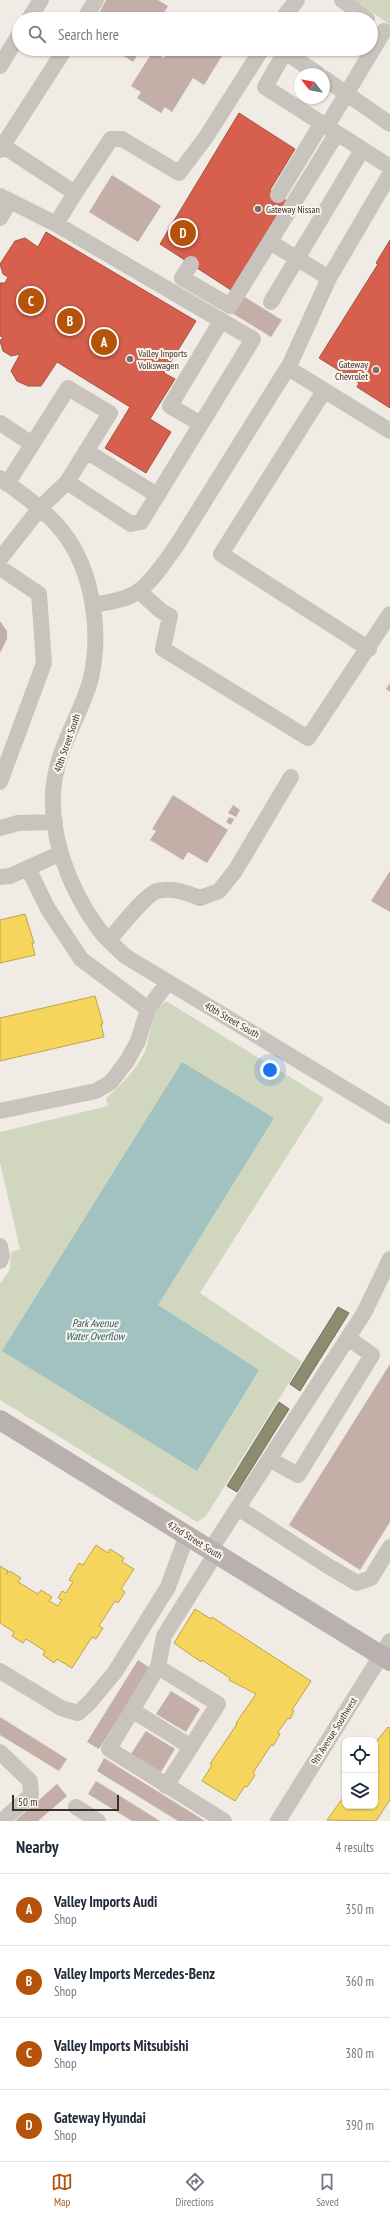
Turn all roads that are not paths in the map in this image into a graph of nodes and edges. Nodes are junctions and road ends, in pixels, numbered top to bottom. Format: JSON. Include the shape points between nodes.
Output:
{"nodes":[{"id":1,"x":41,"y":0,"type":"edge"},
{"id":2,"x":96,"y":0,"type":"edge"},
{"id":3,"x":297,"y":0,"type":"edge"},
{"id":4,"x":342,"y":0,"type":"edge"},
{"id":5,"x":33,"y":12,"type":"edge"},
{"id":6,"x":88,"y":12,"type":"edge"},
{"id":7,"x":288,"y":12,"type":"edge"},
{"id":8,"x":358,"y":12,"type":"edge"},
{"id":9,"x":378,"y":27,"type":"edge"},
{"id":10,"x":387,"y":34,"type":"edge"},
{"id":11,"x":12,"y":46,"type":"edge"},
{"id":12,"x":378,"y":47,"type":"edge"},
{"id":13,"x":60,"y":56,"type":"edge"},
{"id":14,"x":258,"y":56,"type":"edge"},
{"id":15,"x":283,"y":56,"type":"edge"},
{"id":16,"x":291,"y":56,"type":"edge"},
{"id":17,"x":372,"y":56,"type":"edge"},
{"id":18,"x":0,"y":66,"type":"edge"},
{"id":19,"x":309,"y":68,"type":"edge"},
{"id":20,"x":330,"y":82,"type":"edge"},
{"id":21,"x":346,"y":93,"type":"junction"},
{"id":22,"x":390,"y":124,"type":"edge"},
{"id":23,"x":329,"y":128,"type":"junction"},
{"id":24,"x":1,"y":147,"type":"edge"},
{"id":25,"x":362,"y":150,"type":"junction"},
{"id":26,"x":390,"y":167,"type":"edge"},
{"id":27,"x":390,"y":174,"type":"edge"},
{"id":28,"x":75,"y":193,"type":"junction"},
{"id":29,"x":278,"y":195,"type":"dead end"},
{"id":30,"x":5,"y":198,"type":"edge"},
{"id":31,"x":0,"y":218,"type":"edge"},
{"id":32,"x":56,"y":224,"type":"junction"},
{"id":33,"x":270,"y":242,"type":"junction"},
{"id":34,"x":297,"y":258,"type":"junction"},
{"id":35,"x":191,"y":264,"type":"dead end"},
{"id":36,"x":329,"y":278,"type":"junction"},
{"id":37,"x":271,"y":302,"type":"dead end"},
{"id":38,"x":221,"y":321,"type":"junction"},
{"id":39,"x":288,"y":368,"type":"junction"},
{"id":40,"x":324,"y":390,"type":"junction"},
{"id":41,"x":0,"y":424,"type":"edge"},
{"id":42,"x":201,"y":424,"type":"junction"},
{"id":43,"x":390,"y":431,"type":"edge"},
{"id":44,"x":32,"y":444,"type":"junction"},
{"id":45,"x":86,"y":451,"type":"junction"},
{"id":46,"x":4,"y":481,"type":"edge"},
{"id":47,"x":67,"y":482,"type":"junction"},
{"id":48,"x":157,"y":495,"type":"junction"},
{"id":49,"x":40,"y":508,"type":"junction"},
{"id":50,"x":0,"y":559,"type":"edge"},
{"id":51,"x":0,"y":568,"type":"edge"},
{"id":52,"x":139,"y":591,"type":"junction"},
{"id":53,"x":93,"y":605,"type":"junction"},
{"id":54,"x":390,"y":614,"type":"edge"},
{"id":55,"x":369,"y":649,"type":"junction"},
{"id":56,"x":291,"y":777,"type":"dead end"},
{"id":57,"x":0,"y":782,"type":"edge"},
{"id":58,"x":55,"y":822,"type":"junction"},
{"id":59,"x":0,"y":828,"type":"edge"},
{"id":60,"x":61,"y":853,"type":"junction"},
{"id":61,"x":28,"y":868,"type":"junction"},
{"id":62,"x":0,"y":877,"type":"edge"},
{"id":63,"x":110,"y":940,"type":"junction"},
{"id":64,"x":168,"y":982,"type":"junction"},
{"id":65,"x":148,"y":1009,"type":"junction"},
{"id":66,"x":0,"y":1111,"type":"edge"},
{"id":67,"x":390,"y":1116,"type":"edge"},
{"id":68,"x":0,"y":1246,"type":"edge"},
{"id":69,"x":0,"y":1261,"type":"edge"},
{"id":70,"x":388,"y":1269,"type":"edge"},
{"id":71,"x":348,"y":1338,"type":"junction"},
{"id":72,"x":0,"y":1420,"type":"edge"},
{"id":73,"x":269,"y":1459,"type":"junction"},
{"id":74,"x":238,"y":1508,"type":"junction"},
{"id":75,"x":187,"y":1535,"type":"junction"},
{"id":76,"x":390,"y":1547,"type":"edge"},
{"id":77,"x":214,"y":1551,"type":"junction"},
{"id":78,"x":387,"y":1652,"type":"edge"},
{"id":79,"x":158,"y":1667,"type":"junction"},
{"id":80,"x":0,"y":1671,"type":"edge"},
{"id":81,"x":132,"y":1710,"type":"junction"},
{"id":82,"x":191,"y":1747,"type":"junction"},
{"id":83,"x":0,"y":1752,"type":"edge"},
{"id":84,"x":166,"y":1786,"type":"junction"},
{"id":85,"x":76,"y":1807,"type":"dead end"},
{"id":86,"x":2,"y":1821,"type":"edge"},
{"id":87,"x":98,"y":1821,"type":"edge"},
{"id":88,"x":224,"y":1821,"type":"edge"},
{"id":89,"x":278,"y":1821,"type":"edge"}],
"edges":[{"from":1,"to":5,"type":"street"},
{"from":2,"to":6,"type":"street"},
{"from":3,"to":7,"type":"street"},
{"from":4,"to":8,"type":"street"},
{"from":9,"to":10,"type":"street"},
{"from":10,"to":12,"type":"street"},
{"from":11,"to":18,"type":"street"},
{"from":13,"to":24,"type":"street"},
{"from":14,"to":28,"type":"street","via":[[180,173],[122,139],[111,139]]},
{"from":15,"to":23,"type":"street","via":[[265,87]]},
{"from":16,"to":19,"type":"street"},
{"from":17,"to":21,"type":"street"},
{"from":20,"to":21,"type":"street"},
{"from":21,"to":22,"type":"street"},
{"from":21,"to":23,"type":"street"},
{"from":23,"to":25,"type":"street"},
{"from":23,"to":29,"type":"street"},
{"from":23,"to":33,"type":"street"},
{"from":24,"to":28,"type":"street"},
{"from":25,"to":26,"type":"street"},
{"from":25,"to":34,"type":"street"},
{"from":27,"to":36,"type":"street"},
{"from":28,"to":32,"type":"street"},
{"from":30,"to":31,"type":"street"},
{"from":30,"to":32,"type":"street"},
{"from":32,"to":38,"type":"street"},
{"from":33,"to":34,"type":"street"},
{"from":33,"to":35,"type":"street","via":[[230,306],[182,278]]},
{"from":34,"to":36,"type":"street"},
{"from":34,"to":37,"type":"street"},
{"from":36,"to":39,"type":"street"},
{"from":38,"to":42,"type":"street","via":[[170,406]]},
{"from":38,"to":42,"type":"street","via":[[253,339]]},
{"from":39,"to":40,"type":"street"},
{"from":39,"to":52,"type":"street","via":[[177,545]]},
{"from":40,"to":43,"type":"street"},
{"from":40,"to":55,"type":"street","via":[[221,554]]},
{"from":41,"to":44,"type":"street"},
{"from":42,"to":48,"type":"street"},
{"from":44,"to":45,"type":"street","via":[[68,388],[110,413]]},
{"from":44,"to":46,"type":"street"},
{"from":45,"to":47,"type":"street"},
{"from":45,"to":48,"type":"street"},
{"from":46,"to":49,"type":"street","name":"40th Street South"},
{"from":47,"to":48,"type":"street","via":[[131,524],[141,522]]},
{"from":47,"to":49,"type":"street"},
{"from":49,"to":50,"type":"street"},
{"from":49,"to":53,"type":"street","name":"40th Street South","via":[[73,547]]},
{"from":51,"to":57,"type":"street","via":[[39,594],[44,663]]},
{"from":52,"to":53,"type":"street","via":[[123,598]]},
{"from":52,"to":55,"type":"street","via":[[170,616],[163,649],[308,738]]},
{"from":53,"to":58,"type":"street","name":"40th Street South","via":[[94,656],[90,679],[56,769],[52,807]]},
{"from":54,"to":55,"type":"street"},
{"from":56,"to":63,"type":"street","via":[[235,871],[219,891],[200,898],[180,890],[157,891],[139,906]]},
{"from":58,"to":59,"type":"street","via":[[18,823]]},
{"from":58,"to":60,"type":"street","name":"40th Street South"},
{"from":60,"to":61,"type":"street"},
{"from":60,"to":63,"type":"street","name":"40th Street South","via":[[77,894],[99,929]]},
{"from":61,"to":62,"type":"street","via":[[10,876]]},
{"from":61,"to":65,"type":"street","via":[[48,909],[81,959]]},
{"from":63,"to":64,"type":"street","name":"40th Street South","via":[[125,956]]},
{"from":64,"to":65,"type":"street"},
{"from":64,"to":67,"type":"street","name":"40th Street South"},
{"from":65,"to":66,"type":"street","via":[[138,1041],[111,1082],[96,1090]]},
{"from":68,"to":69,"type":"street"},
{"from":70,"to":71,"type":"street"},
{"from":71,"to":73,"type":"street"},
{"from":71,"to":73,"type":"street","via":[[372,1355],[298,1475]]},
{"from":72,"to":75,"type":"main road","name":"42nd Street South"},
{"from":73,"to":74,"type":"street"},
{"from":74,"to":76,"type":"street","via":[[357,1583],[371,1578]]},
{"from":74,"to":77,"type":"street"},
{"from":75,"to":77,"type":"main road","name":"42nd Street South"},
{"from":75,"to":80,"type":"street","via":[[168,1587],[115,1672],[78,1713],[61,1708]]},
{"from":77,"to":78,"type":"main road","name":"42nd Street South"},
{"from":77,"to":79,"type":"street","via":[[164,1636]]},
{"from":78,"to":89,"type":"street","name":"9th Avenue Southwest"},
{"from":79,"to":81,"type":"street"},
{"from":79,"to":82,"type":"street","via":[[218,1704]]},
{"from":81,"to":82,"type":"street"},
{"from":81,"to":84,"type":"street","via":[[109,1749]]},
{"from":82,"to":84,"type":"street"},
{"from":83,"to":86,"type":"street","via":[[30,1781],[31,1795]]},
{"from":84,"to":88,"type":"street"},
{"from":85,"to":87,"type":"street"}]}
